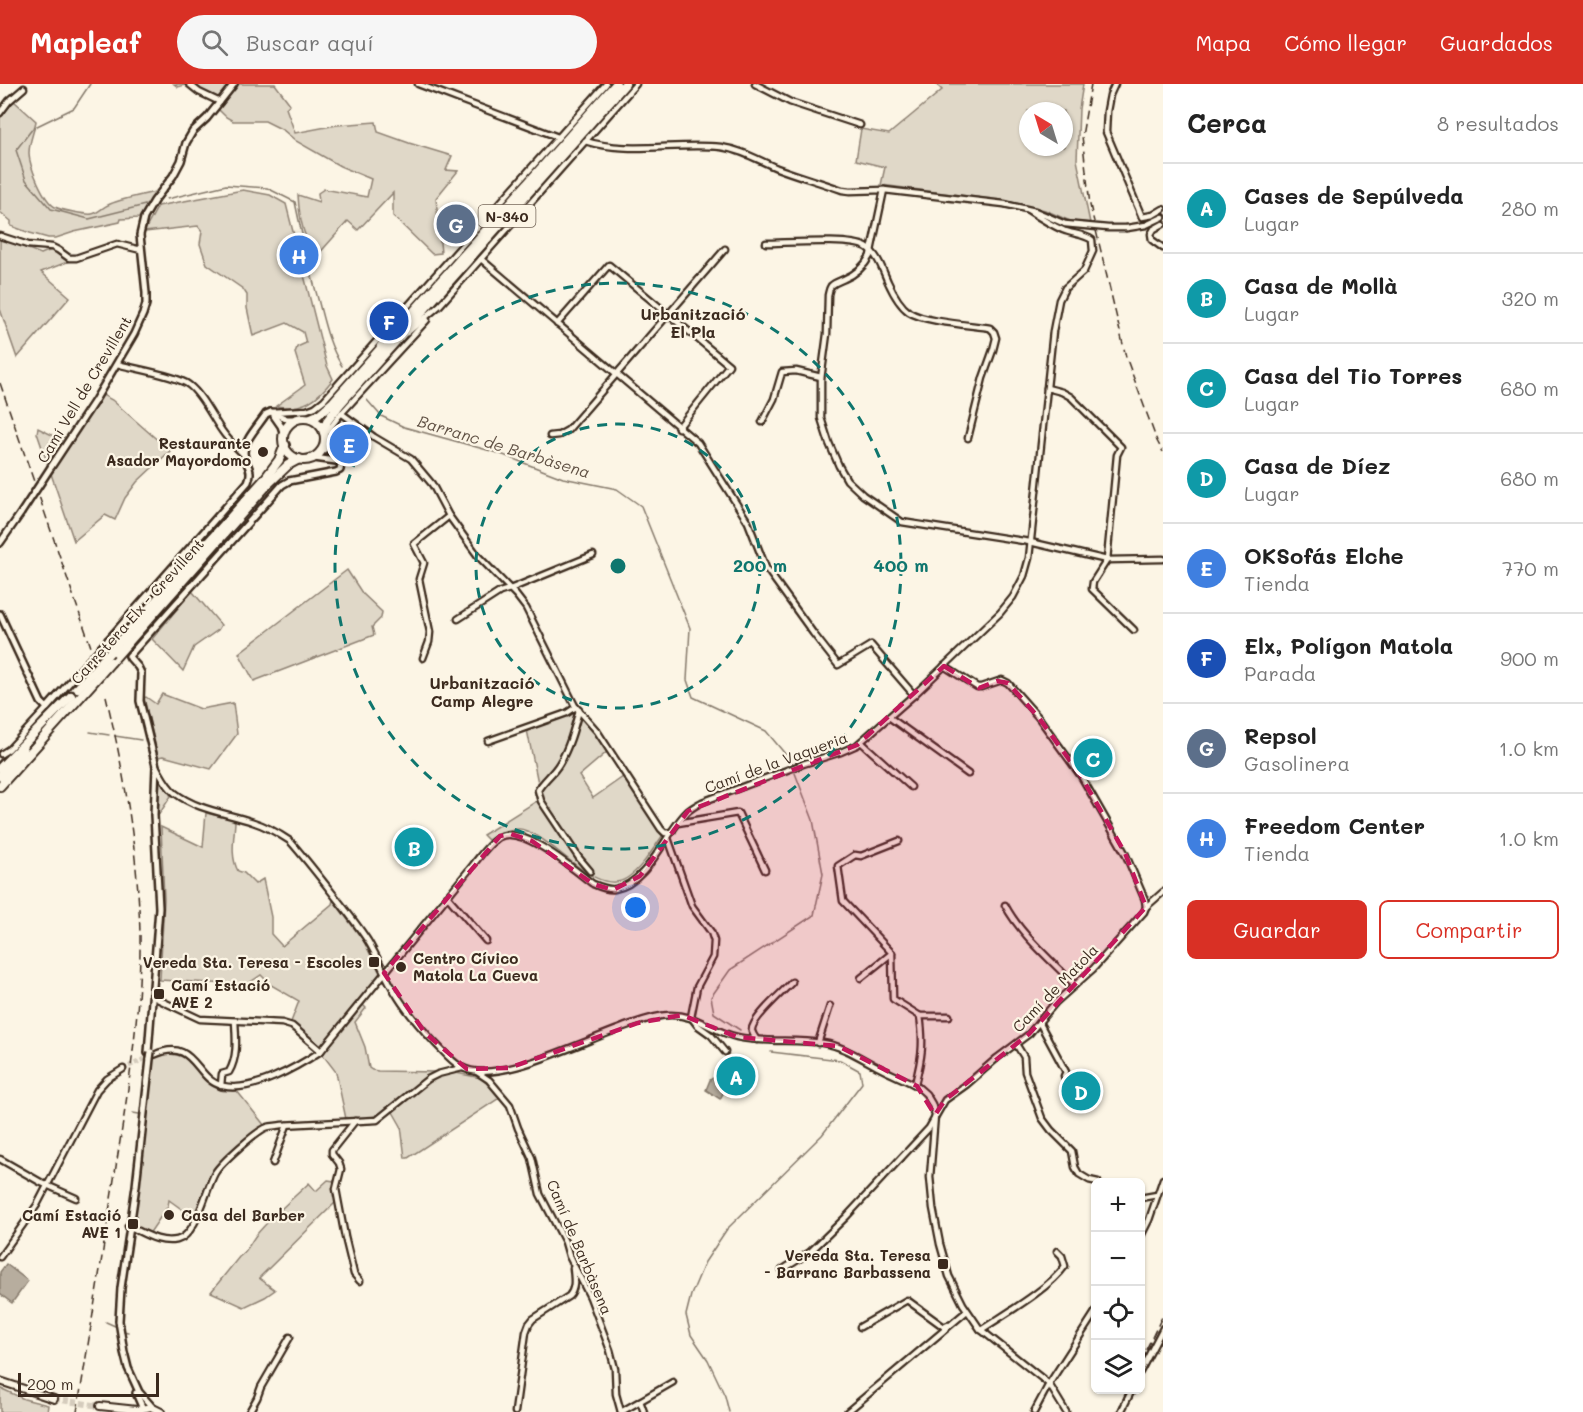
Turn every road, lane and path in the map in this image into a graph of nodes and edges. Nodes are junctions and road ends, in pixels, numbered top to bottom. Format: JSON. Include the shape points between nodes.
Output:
{"nodes":[{"id":1,"x":189,"y":84,"type":"edge"},
{"id":2,"x":234,"y":84,"type":"edge"},
{"id":3,"x":418,"y":84,"type":"edge"},
{"id":4,"x":606,"y":84,"type":"edge"},
{"id":5,"x":616,"y":84,"type":"edge"},
{"id":6,"x":625,"y":84,"type":"edge"},
{"id":7,"x":636,"y":84,"type":"edge"},
{"id":8,"x":755,"y":84,"type":"edge"},
{"id":9,"x":1114,"y":84,"type":"edge"},
{"id":10,"x":24,"y":88,"type":"dead end"},
{"id":11,"x":220,"y":102,"type":"junction"},
{"id":12,"x":0,"y":113,"type":"edge"},
{"id":13,"x":860,"y":125,"type":"dead end"},
{"id":14,"x":558,"y":137,"type":"junction"},
{"id":15,"x":585,"y":141,"type":"junction"},
{"id":16,"x":884,"y":190,"type":"junction"},
{"id":17,"x":1163,"y":209,"type":"edge"},
{"id":18,"x":1028,"y":210,"type":"junction"},
{"id":19,"x":1163,"y":217,"type":"edge"},
{"id":20,"x":1163,"y":224,"type":"edge"},
{"id":21,"x":0,"y":236,"type":"edge"},
{"id":22,"x":765,"y":243,"type":"dead end"},
{"id":23,"x":1163,"y":248,"type":"edge"},
{"id":24,"x":725,"y":249,"type":"dead end"},
{"id":25,"x":141,"y":250,"type":"junction"},
{"id":26,"x":870,"y":251,"type":"junction"},
{"id":27,"x":481,"y":259,"type":"junction"},
{"id":28,"x":440,"y":305,"type":"junction"},
{"id":29,"x":669,"y":315,"type":"junction"},
{"id":30,"x":399,"y":316,"type":"junction"},
{"id":31,"x":557,"y":324,"type":"junction"},
{"id":32,"x":389,"y":348,"type":"junction"},
{"id":33,"x":117,"y":364,"type":"junction"},
{"id":34,"x":366,"y":364,"type":"junction"},
{"id":35,"x":617,"y":375,"type":"junction"},
{"id":36,"x":821,"y":377,"type":"junction"},
{"id":37,"x":1047,"y":388,"type":"junction"},
{"id":38,"x":270,"y":412,"type":"junction"},
{"id":39,"x":341,"y":413,"type":"junction"},
{"id":40,"x":311,"y":418,"type":"junction"},
{"id":41,"x":296,"y":419,"type":"junction"},
{"id":42,"x":762,"y":422,"type":"dead end"},
{"id":43,"x":678,"y":428,"type":"junction"},
{"id":44,"x":284,"y":435,"type":"junction"},
{"id":45,"x":325,"y":436,"type":"junction"},
{"id":46,"x":550,"y":436,"type":"dead end"},
{"id":47,"x":968,"y":438,"type":"dead end"},
{"id":48,"x":285,"y":445,"type":"junction"},
{"id":49,"x":244,"y":455,"type":"junction"},
{"id":50,"x":314,"y":458,"type":"junction"},
{"id":51,"x":299,"y":459,"type":"junction"},
{"id":52,"x":339,"y":462,"type":"junction"},
{"id":53,"x":449,"y":516,"type":"junction"},
{"id":54,"x":1030,"y":542,"type":"junction"},
{"id":55,"x":0,"y":543,"type":"edge"},
{"id":56,"x":593,"y":555,"type":"dead end"},
{"id":57,"x":1163,"y":559,"type":"edge"},
{"id":58,"x":1107,"y":560,"type":"junction"},
{"id":59,"x":510,"y":589,"type":"junction"},
{"id":60,"x":0,"y":614,"type":"edge"},
{"id":61,"x":458,"y":619,"type":"dead end"},
{"id":62,"x":1134,"y":630,"type":"dead end"},
{"id":63,"x":423,"y":657,"type":"dead end"},
{"id":64,"x":944,"y":666,"type":"junction"},
{"id":65,"x":76,"y":694,"type":"junction"},
{"id":66,"x":914,"y":695,"type":"junction"},
{"id":67,"x":47,"y":708,"type":"junction"},
{"id":68,"x":577,"y":709,"type":"junction"},
{"id":69,"x":889,"y":717,"type":"junction"},
{"id":70,"x":488,"y":741,"type":"dead end"},
{"id":71,"x":861,"y":742,"type":"junction"},
{"id":72,"x":1,"y":754,"type":"edge"},
{"id":73,"x":0,"y":768,"type":"edge"},
{"id":74,"x":158,"y":769,"type":"junction"},
{"id":75,"x":969,"y":774,"type":"dead end"},
{"id":76,"x":3,"y":777,"type":"edge"},
{"id":77,"x":0,"y":787,"type":"edge"},
{"id":78,"x":910,"y":787,"type":"dead end"},
{"id":79,"x":678,"y":823,"type":"junction"},
{"id":80,"x":672,"y":832,"type":"junction"},
{"id":81,"x":668,"y":838,"type":"junction"},
{"id":82,"x":899,"y":841,"type":"dead end"},
{"id":83,"x":765,"y":870,"type":"dead end"},
{"id":84,"x":590,"y":871,"type":"dead end"},
{"id":85,"x":1163,"y":892,"type":"edge"},
{"id":86,"x":447,"y":896,"type":"junction"},
{"id":87,"x":1005,"y":905,"type":"dead end"},
{"id":88,"x":1146,"y":907,"type":"junction"},
{"id":89,"x":486,"y":941,"type":"dead end"},
{"id":90,"x":892,"y":953,"type":"junction"},
{"id":91,"x":384,"y":973,"type":"junction"},
{"id":92,"x":861,"y":978,"type":"dead end"},
{"id":93,"x":792,"y":982,"type":"dead end"},
{"id":94,"x":1075,"y":985,"type":"junction"},
{"id":95,"x":154,"y":998,"type":"junction"},
{"id":96,"x":830,"y":1006,"type":"dead end"},
{"id":97,"x":949,"y":1016,"type":"dead end"},
{"id":98,"x":691,"y":1017,"type":"junction"},
{"id":99,"x":920,"y":1017,"type":"junction"},
{"id":100,"x":235,"y":1021,"type":"junction"},
{"id":101,"x":1039,"y":1022,"type":"junction"},
{"id":102,"x":757,"y":1040,"type":"junction"},
{"id":103,"x":818,"y":1043,"type":"junction"},
{"id":104,"x":1016,"y":1044,"type":"junction"},
{"id":105,"x":321,"y":1051,"type":"junction"},
{"id":106,"x":725,"y":1052,"type":"dead end"},
{"id":107,"x":150,"y":1056,"type":"junction"},
{"id":108,"x":462,"y":1068,"type":"junction"},
{"id":109,"x":123,"y":1069,"type":"tunnel mouth"},
{"id":110,"x":477,"y":1072,"type":"junction"},
{"id":111,"x":915,"y":1084,"type":"junction"},
{"id":112,"x":221,"y":1086,"type":"junction"},
{"id":113,"x":1074,"y":1100,"type":"dead end"},
{"id":114,"x":935,"y":1115,"type":"junction"},
{"id":115,"x":355,"y":1121,"type":"junction"},
{"id":116,"x":287,"y":1125,"type":"junction"},
{"id":117,"x":0,"y":1159,"type":"edge"},
{"id":118,"x":273,"y":1163,"type":"dead end"},
{"id":119,"x":1163,"y":1179,"type":"edge"},
{"id":120,"x":1091,"y":1180,"type":"edge"},
{"id":121,"x":47,"y":1185,"type":"junction"},
{"id":122,"x":1157,"y":1195,"type":"junction"},
{"id":123,"x":1145,"y":1197,"type":"edge"},
{"id":124,"x":76,"y":1198,"type":"dead end"},
{"id":125,"x":129,"y":1227,"type":"junction"},
{"id":126,"x":1143,"y":1232,"type":"edge"},
{"id":127,"x":144,"y":1235,"type":"junction"},
{"id":128,"x":129,"y":1238,"type":"junction"},
{"id":129,"x":1057,"y":1251,"type":"dead end"},
{"id":130,"x":0,"y":1257,"type":"edge"},
{"id":131,"x":573,"y":1263,"type":"junction"},
{"id":132,"x":782,"y":1270,"type":"dead end"},
{"id":133,"x":360,"y":1281,"type":"dead end"},
{"id":134,"x":967,"y":1311,"type":"junction"},
{"id":135,"x":1091,"y":1317,"type":"edge"},
{"id":136,"x":951,"y":1324,"type":"junction"},
{"id":137,"x":860,"y":1327,"type":"dead end"},
{"id":138,"x":1163,"y":1328,"type":"edge"},
{"id":139,"x":981,"y":1330,"type":"junction"},
{"id":140,"x":290,"y":1337,"type":"dead end"},
{"id":141,"x":1145,"y":1362,"type":"edge"},
{"id":142,"x":0,"y":1380,"type":"edge"},
{"id":143,"x":673,"y":1382,"type":"dead end"},
{"id":144,"x":1049,"y":1384,"type":"junction"},
{"id":145,"x":1130,"y":1394,"type":"edge"},
{"id":146,"x":54,"y":1399,"type":"tunnel mouth"},
{"id":147,"x":640,"y":1401,"type":"junction"},
{"id":148,"x":100,"y":1406,"type":"dead end"},
{"id":149,"x":153,"y":1408,"type":"junction"},
{"id":150,"x":121,"y":1409,"type":"junction"},
{"id":151,"x":141,"y":1410,"type":"edge"},
{"id":152,"x":130,"y":1412,"type":"edge"},
{"id":153,"x":161,"y":1412,"type":"edge"},
{"id":154,"x":249,"y":1412,"type":"edge"},
{"id":155,"x":515,"y":1412,"type":"edge"},
{"id":156,"x":621,"y":1412,"type":"edge"},
{"id":157,"x":644,"y":1412,"type":"edge"},
{"id":158,"x":847,"y":1412,"type":"edge"},
{"id":159,"x":1034,"y":1412,"type":"edge"},
{"id":160,"x":1066,"y":1412,"type":"edge"},
{"id":161,"x":1121,"y":1412,"type":"edge"}],
"edges":[{"from":1,"to":11,"type":"street"},
{"from":2,"to":11,"type":"street","name":"Camí Vell de Crevillent"},
{"from":3,"to":14,"type":"street"},
{"from":4,"to":14,"type":"street"},
{"from":5,"to":34,"type":"highway","number":"N-340"},
{"from":6,"to":32,"type":"highway","number":"N-340"},
{"from":7,"to":15,"type":"street"},
{"from":8,"to":13,"type":"street","via":[[790,102]]},
{"from":9,"to":17,"type":"street","via":[[1106,132],[1142,217]]},
{"from":10,"to":12,"type":"street"},
{"from":11,"to":25,"type":"street","name":"Camí Vell de Crevillent","via":[[193,131],[173,176],[144,218]]},
{"from":14,"to":30,"type":"street"},
{"from":15,"to":16,"type":"street","via":[[624,148],[724,148],[842,190]]},
{"from":15,"to":27,"type":"street"},
{"from":16,"to":18,"type":"street"},
{"from":16,"to":26,"type":"street"},
{"from":18,"to":19,"type":"street","bridge":true,"via":[[1065,224],[1108,228],[1146,225]]},
{"from":18,"to":37,"type":"street","name":"Camí de la Vaqueria","via":[[1071,234],[1088,237],[1094,245],[1084,271],[1065,288],[1059,300]]},
{"from":20,"to":23,"type":"street","via":[[1151,234],[1152,240]]},
{"from":21,"to":25,"type":"street","via":[[28,245],[52,247],[69,258],[117,244]]},
{"from":22,"to":26,"type":"street","via":[[858,244]]},
{"from":24,"to":29,"type":"street"},
{"from":25,"to":33,"type":"street","name":"Camí Vell de Crevillent","via":[[147,304]]},
{"from":26,"to":36,"type":"street","via":[[861,269],[829,289]]},
{"from":26,"to":47,"type":"street","via":[[891,290],[908,311],[994,332],[996,338]]},
{"from":27,"to":28,"type":"street"},
{"from":27,"to":31,"type":"street"},
{"from":28,"to":32,"type":"street"},
{"from":28,"to":39,"type":"street"},
{"from":29,"to":31,"type":"street","via":[[609,265]]},
{"from":29,"to":35,"type":"street"},
{"from":29,"to":43,"type":"street","via":[[729,365]]},
{"from":30,"to":34,"type":"street"},
{"from":30,"to":38,"type":"street","via":[[315,407],[298,412]]},
{"from":31,"to":35,"type":"street"},
{"from":32,"to":45,"type":"highway","number":"N-340","via":[[332,413]]},
{"from":33,"to":49,"type":"street","via":[[189,385]]},
{"from":33,"to":55,"type":"street","name":"Camí Vell de Crevillent","bridge":true},
{"from":34,"to":40,"type":"highway","number":"N-340","via":[[333,402]]},
{"from":35,"to":43,"type":"street"},
{"from":35,"to":46,"type":"street","via":[[568,430]]},
{"from":36,"to":42,"type":"street","via":[[782,372]]},
{"from":36,"to":54,"type":"street","via":[[821,418],[829,443],[848,480],[863,495],[902,522]]},
{"from":37,"to":54,"type":"street","name":"Camí de la Vaqueria"},
{"from":37,"to":58,"type":"street","via":[[1071,397],[1121,447]]},
{"from":38,"to":41,"type":"street"},
{"from":38,"to":44,"type":"street"},
{"from":38,"to":49,"type":"street","via":[[249,439]]},
{"from":39,"to":45,"type":"street"},
{"from":39,"to":53,"type":"street","via":[[411,459],[432,484]]},
{"from":40,"to":41,"type":"highway"},
{"from":40,"to":45,"type":"highway"},
{"from":41,"to":44,"type":"highway"},
{"from":43,"to":66,"type":"street","via":[[698,444],[748,522],[766,568],[838,665],[871,645]]},
{"from":44,"to":48,"type":"highway"},
{"from":45,"to":50,"type":"highway","number":"N-340","via":[[322,451]]},
{"from":45,"to":52,"type":"street","via":[[328,449]]},
{"from":48,"to":51,"type":"highway"},
{"from":48,"to":65,"type":"highway","name":"Carretera Elx - Crevillent","bridge":true,"via":[[264,480]]},
{"from":49,"to":67,"type":"street","bridge":true,"via":[[250,469],[248,482]]},
{"from":50,"to":51,"type":"highway"},
{"from":50,"to":52,"type":"street"},
{"from":51,"to":65,"type":"highway","name":"Carretera Elx - Crevillent","bridge":true,"via":[[268,484],[111,662]]},
{"from":52,"to":74,"type":"street","via":[[342,467],[336,472],[282,485],[129,656],[141,674],[140,701]]},
{"from":53,"to":59,"type":"street","via":[[478,556]]},
{"from":53,"to":63,"type":"street","via":[[414,544],[424,563],[419,579],[430,632]]},
{"from":54,"to":58,"type":"street"},
{"from":54,"to":64,"type":"street","name":"Camí de la Vaqueria","via":[[1024,576],[1013,597]]},
{"from":56,"to":59,"type":"street"},
{"from":57,"to":58,"type":"street"},
{"from":58,"to":62,"type":"street","via":[[1092,589]]},
{"from":59,"to":61,"type":"street","via":[[500,591]]},
{"from":59,"to":68,"type":"street","via":[[526,608]]},
{"from":60,"to":67,"type":"street"},
{"from":64,"to":66,"type":"street","name":"Camí de la Vaqueria"},
{"from":64,"to":88,"type":"street","via":[[977,687],[1002,680],[1008,683],[1039,718],[1082,776],[1125,853]]},
{"from":65,"to":73,"type":"highway"},
{"from":65,"to":76,"type":"highway","name":"Carretera Elx - Crevillent"},
{"from":66,"to":69,"type":"street","name":"Camí de la Vaqueria"},
{"from":67,"to":72,"type":"street"},
{"from":68,"to":70,"type":"street"},
{"from":68,"to":80,"type":"street","via":[[597,731],[665,833]]},
{"from":68,"to":84,"type":"street","via":[[566,751],[538,790],[541,801]]},
{"from":69,"to":71,"type":"street","name":"Camí de la Vaqueria"},
{"from":69,"to":75,"type":"street"},
{"from":71,"to":78,"type":"street"},
{"from":71,"to":79,"type":"street","name":"Camí de la Vaqueria","via":[[702,802]]},
{"from":74,"to":91,"type":"street","via":[[174,792],[189,802],[255,823],[290,841],[359,928]]},
{"from":74,"to":95,"type":"street","via":[[154,815],[159,908]]},
{"from":76,"to":77,"type":"highway","name":"Carretera Elx - Crevillent"},
{"from":79,"to":80,"type":"street","name":"Camí de la Vaqueria"},
{"from":79,"to":83,"type":"street","via":[[738,813]]},
{"from":80,"to":81,"type":"street","name":"Camí de la Vaqueria"},
{"from":81,"to":86,"type":"street","name":"Camí de la Vaqueria","via":[[640,876],[613,890],[593,884],[532,841],[511,834],[500,836]]},
{"from":81,"to":98,"type":"street","via":[[692,906],[714,941]]},
{"from":82,"to":90,"type":"street","via":[[855,855],[838,866],[843,901]]},
{"from":85,"to":88,"type":"street","name":"Camí de Matola"},
{"from":86,"to":89,"type":"street"},
{"from":86,"to":91,"type":"street"},
{"from":87,"to":94,"type":"street","via":[[1027,935]]},
{"from":88,"to":94,"type":"street","name":"Camí de Matola"},
{"from":90,"to":92,"type":"street"},
{"from":90,"to":99,"type":"street","via":[[893,999]]},
{"from":91,"to":105,"type":"street"},
{"from":91,"to":108,"type":"street","via":[[411,1015]]},
{"from":93,"to":102,"type":"street","via":[[753,1025]]},
{"from":94,"to":101,"type":"street","name":"Camí de Matola"},
{"from":95,"to":100,"type":"street","via":[[200,1019]]},
{"from":95,"to":107,"type":"street"},
{"from":96,"to":103,"type":"street"},
{"from":97,"to":99,"type":"street"},
{"from":98,"to":102,"type":"street","via":[[737,1037]]},
{"from":98,"to":106,"type":"street"},
{"from":98,"to":110,"type":"street","via":[[662,1016],[509,1068]]},
{"from":99,"to":111,"type":"street","via":[[923,1039]]},
{"from":100,"to":105,"type":"street","via":[[292,1026]]},
{"from":100,"to":112,"type":"street","via":[[236,1050],[229,1072],[222,1074]]},
{"from":101,"to":104,"type":"street","name":"Camí de Matola"},
{"from":101,"to":113,"type":"street","via":[[1066,1072],[1064,1076]]},
{"from":102,"to":103,"type":"street"},
{"from":103,"to":111,"type":"street","via":[[838,1046]]},
{"from":104,"to":114,"type":"street","name":"Camí de Matola","via":[[945,1100]]},
{"from":104,"to":120,"type":"street","via":[[1024,1057],[1025,1072],[1042,1118],[1072,1151],[1079,1174]]},
{"from":105,"to":112,"type":"street","via":[[300,1065],[247,1087]]},
{"from":107,"to":112,"type":"street","via":[[167,1050],[181,1052],[192,1057],[209,1079]]},
{"from":107,"to":125,"type":"street"},
{"from":108,"to":110,"type":"street"},
{"from":108,"to":115,"type":"street","via":[[428,1079],[377,1120]]},
{"from":109,"to":121,"type":"street","via":[[97,1090]]},
{"from":110,"to":131,"type":"street","name":"Camí de Barbàsena","via":[[510,1105],[532,1158],[540,1194]]},
{"from":111,"to":114,"type":"street","via":[[926,1094]]},
{"from":114,"to":132,"type":"street","name":"Camí de Matola","via":[[929,1128],[846,1217],[810,1252]]},
{"from":114,"to":134,"type":"street","via":[[930,1177],[933,1208],[950,1276]]},
{"from":115,"to":116,"type":"street"},
{"from":115,"to":133,"type":"street","via":[[332,1154],[341,1169],[336,1189],[354,1274]]},
{"from":116,"to":118,"type":"street"},
{"from":116,"to":127,"type":"street","via":[[266,1127],[216,1171],[194,1222],[181,1239]]},
{"from":117,"to":121,"type":"street"},
{"from":119,"to":122,"type":"street"},
{"from":121,"to":124,"type":"street"},
{"from":121,"to":130,"type":"street"},
{"from":122,"to":123,"type":"street"},
{"from":122,"to":126,"type":"street"},
{"from":125,"to":127,"type":"street"},
{"from":125,"to":128,"type":"street"},
{"from":125,"to":151,"type":"street","via":[[118,1298],[118,1334],[126,1371]]},
{"from":127,"to":128,"type":"street"},
{"from":128,"to":149,"type":"street","via":[[120,1306],[121,1337],[129,1372]]},
{"from":129,"to":139,"type":"street","via":[[1065,1262],[1063,1270]]},
{"from":131,"to":155,"type":"street","via":[[572,1292],[529,1324]]},
{"from":131,"to":156,"type":"street","name":"Camí de Barbàsena","via":[[591,1297],[610,1350]]},
{"from":134,"to":136,"type":"street"},
{"from":134,"to":139,"type":"street"},
{"from":135,"to":144,"type":"street"},
{"from":136,"to":137,"type":"street","via":[[944,1327],[907,1299]]},
{"from":136,"to":158,"type":"street"},
{"from":138,"to":141,"type":"street"},
{"from":139,"to":144,"type":"street"},
{"from":140,"to":154,"type":"street"},
{"from":142,"to":146,"type":"main road"},
{"from":143,"to":147,"type":"street"},
{"from":144,"to":159,"type":"street"},
{"from":144,"to":160,"type":"street"},
{"from":145,"to":161,"type":"street"},
{"from":147,"to":156,"type":"street"},
{"from":147,"to":157,"type":"street"},
{"from":148,"to":150,"type":"main road"},
{"from":149,"to":151,"type":"main road"},
{"from":149,"to":153,"type":"main road"},
{"from":150,"to":151,"type":"main road"},
{"from":150,"to":152,"type":"main road"}]}
